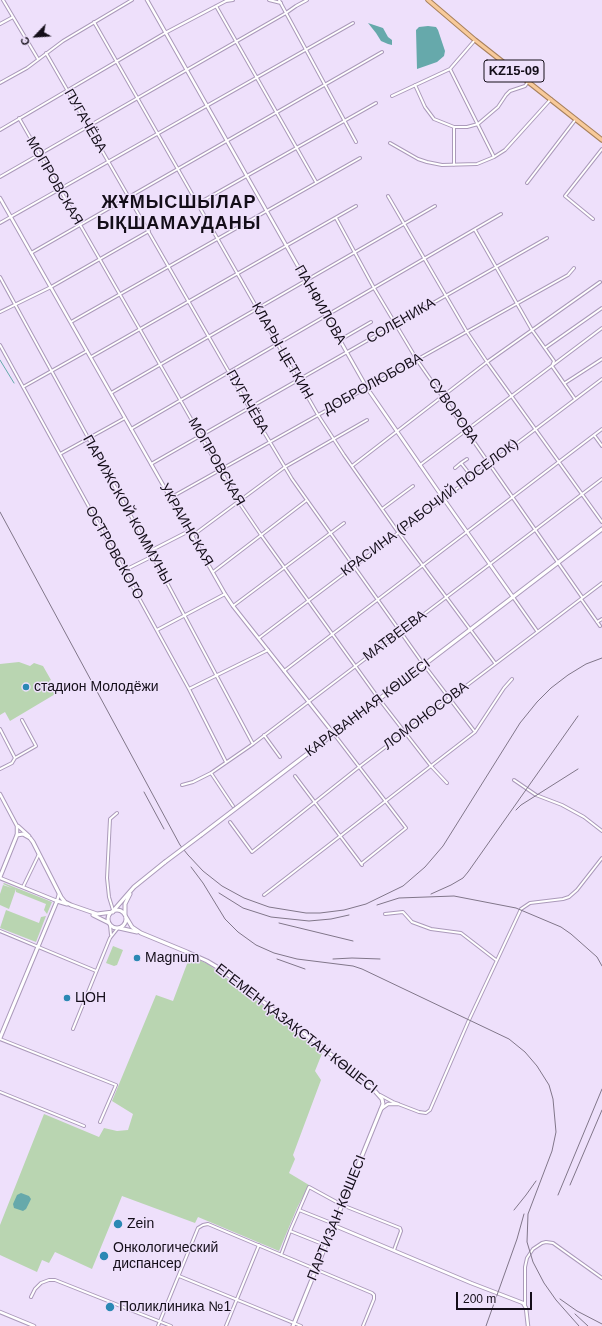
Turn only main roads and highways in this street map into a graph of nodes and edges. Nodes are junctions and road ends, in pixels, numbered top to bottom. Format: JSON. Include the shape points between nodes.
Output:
{"nodes":[{"id":1,"x":428,"y":0,"type":"edge"},
{"id":2,"x":602,"y":140,"type":"edge"},
{"id":3,"x":602,"y":529,"type":"edge"},
{"id":4,"x":0,"y":877,"type":"edge"},
{"id":5,"x":134,"y":887,"type":"junction"},
{"id":6,"x":57,"y":900,"type":"junction"},
{"id":7,"x":71,"y":905,"type":"junction"},
{"id":8,"x":113,"y":911,"type":"junction"},
{"id":9,"x":126,"y":917,"type":"junction"},
{"id":10,"x":110,"y":924,"type":"junction"},
{"id":11,"x":118,"y":928,"type":"junction"},
{"id":12,"x":141,"y":933,"type":"junction"},
{"id":13,"x":0,"y":1039,"type":"edge"},
{"id":14,"x":381,"y":1109,"type":"joint"},
{"id":15,"x":293,"y":1325,"type":"edge"}],
"edges":[{"from":1,"to":2,"type":"highway","number":"KZ15-09"},
{"from":3,"to":5,"type":"main road","name":"КАРАВАННАЯ КӨШЕСІ","bridge":true},
{"from":4,"to":7,"type":"main road","via":[[17,835],[23,834],[30,838],[39,853],[59,895]]},
{"from":5,"to":8,"type":"main road","name":"КАРАВАННАЯ КӨШЕСІ"},
{"from":5,"to":9,"type":"main road","name":"КАРАВАННАЯ КӨШЕСІ","via":[[125,904]]},
{"from":6,"to":7,"type":"main road"},
{"from":6,"to":10,"type":"main road"},
{"from":6,"to":13,"type":"main road"},
{"from":7,"to":8,"type":"main road","via":[[96,914]]},
{"from":8,"to":9,"type":"main road","via":[[121,911]]},
{"from":8,"to":10,"type":"main road","via":[[108,917]]},
{"from":9,"to":11,"type":"main road","via":[[125,924]]},
{"from":9,"to":12,"type":"main road","name":"ЕГЕМЕН ҚАЗАҚСТАН КӨШЕСІ","via":[[132,927]]},
{"from":10,"to":11,"type":"main road"},
{"from":11,"to":12,"type":"main road"},
{"from":12,"to":14,"type":"main road","name":"ЕГЕМЕН ҚАЗАҚСТАН КӨШЕСІ","via":[[222,970],[376,1092],[382,1100]]},
{"from":14,"to":15,"type":"main road","name":"ПАРТИЗАН КӨШЕСІ"}]}
